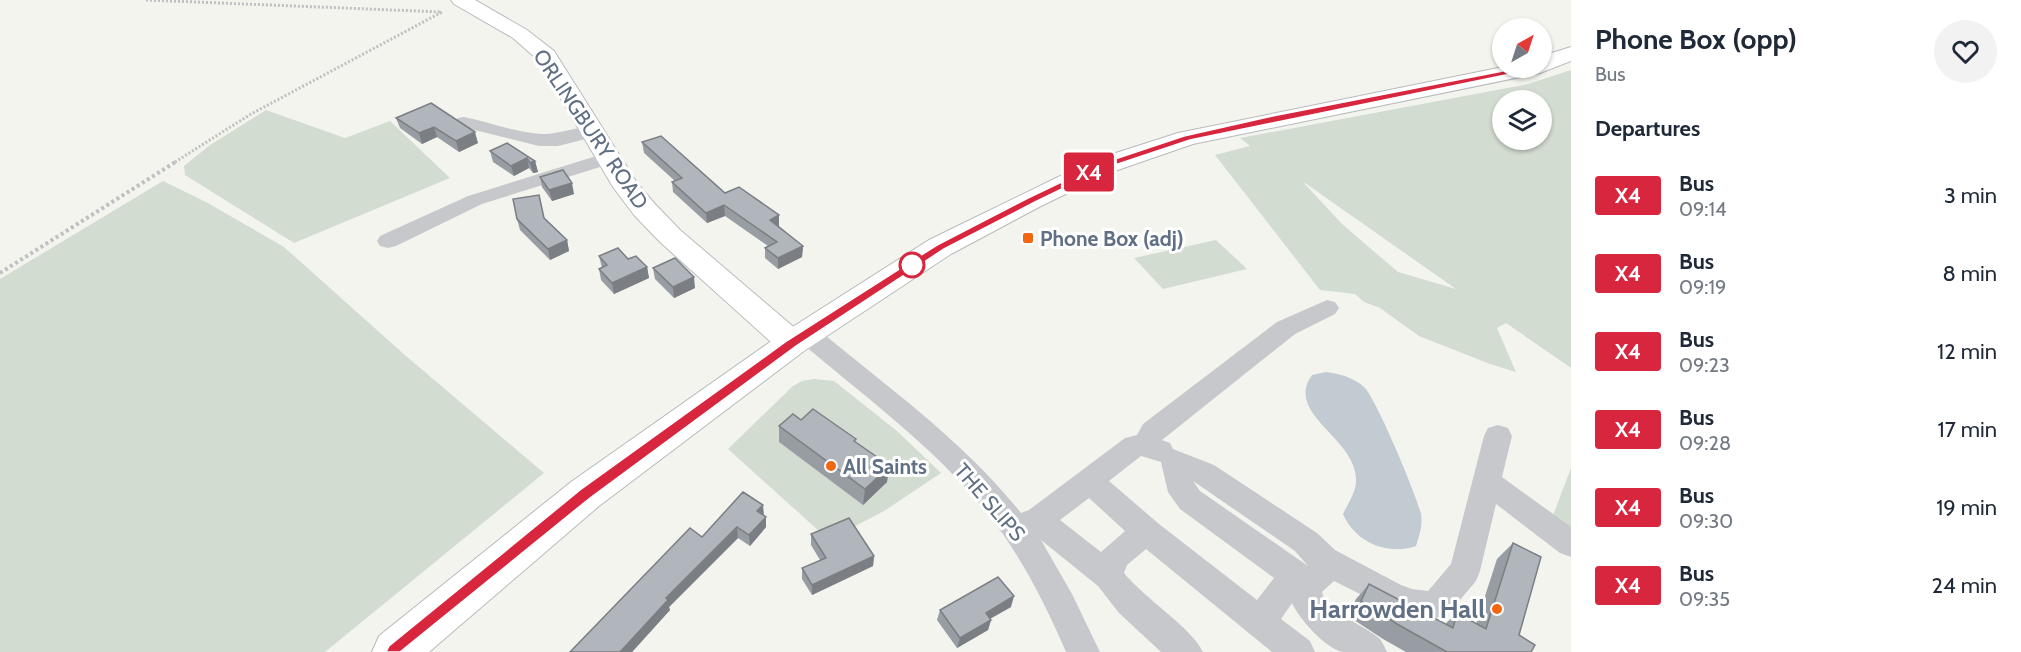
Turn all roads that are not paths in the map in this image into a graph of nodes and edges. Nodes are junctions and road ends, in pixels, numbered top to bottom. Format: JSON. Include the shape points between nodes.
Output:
{"nodes":[{"id":1,"x":456,"y":5,"type":"edge"},
{"id":2,"x":1571,"y":54,"type":"edge"},
{"id":3,"x":1552,"y":61,"type":"edge"},
{"id":4,"x":1492,"y":76,"type":"edge"},
{"id":5,"x":464,"y":122,"type":"edge"},
{"id":6,"x":591,"y":132,"type":"junction"},
{"id":7,"x":609,"y":158,"type":"junction"},
{"id":8,"x":388,"y":241,"type":"dead end"},
{"id":9,"x":1327,"y":308,"type":"dead end"},
{"id":10,"x":799,"y":338,"type":"junction"},
{"id":11,"x":1498,"y":436,"type":"dead end"},
{"id":12,"x":1146,"y":445,"type":"junction"},
{"id":13,"x":1087,"y":481,"type":"junction"},
{"id":14,"x":1488,"y":482,"type":"junction"},
{"id":15,"x":1027,"y":524,"type":"junction"},
{"id":16,"x":1148,"y":533,"type":"junction"},
{"id":17,"x":1571,"y":544,"type":"edge"},
{"id":18,"x":1308,"y":573,"type":"junction"},
{"id":19,"x":1109,"y":576,"type":"junction"},
{"id":20,"x":1260,"y":622,"type":"junction"},
{"id":21,"x":394,"y":652,"type":"edge"},
{"id":22,"x":1083,"y":652,"type":"edge"},
{"id":23,"x":1186,"y":652,"type":"edge"},
{"id":24,"x":1298,"y":652,"type":"edge"},
{"id":25,"x":1370,"y":652,"type":"edge"}],
"edges":[{"from":1,"to":6,"type":"main road","name":"ORLINGBURY ROAD","via":[[520,34],[540,51]]},
{"from":2,"to":3,"type":"highway"},
{"from":4,"to":10,"type":"highway","via":[[1199,135],[1100,167],[940,247]]},
{"from":5,"to":6,"type":"street","via":[[539,140]]},
{"from":6,"to":7,"type":"main road","name":"ORLINGBURY ROAD"},
{"from":7,"to":8,"type":"street","via":[[475,200]]},
{"from":7,"to":10,"type":"main road","name":"ORLINGBURY ROAD","via":[[626,187],[670,236]]},
{"from":9,"to":12,"type":"street","via":[[1286,328],[1235,366],[1153,431]]},
{"from":10,"to":15,"type":"street","name":"THE SLIPS","via":[[929,436]]},
{"from":10,"to":21,"type":"highway","via":[[585,494]]},
{"from":11,"to":14,"type":"street"},
{"from":12,"to":13,"type":"street","via":[[1135,446]]},
{"from":12,"to":18,"type":"street","via":[[1174,460],[1182,492],[1190,500]]},
{"from":13,"to":15,"type":"street"},
{"from":13,"to":16,"type":"street"},
{"from":14,"to":17,"type":"street"},
{"from":14,"to":18,"type":"street","via":[[1465,571],[1438,603],[1411,604]]},
{"from":15,"to":19,"type":"street"},
{"from":15,"to":22,"type":"street","name":"THE SLIPS","via":[[1039,562]]},
{"from":16,"to":19,"type":"street","via":[[1113,560]]},
{"from":16,"to":20,"type":"street"},
{"from":18,"to":20,"type":"street"},
{"from":18,"to":25,"type":"street","via":[[1308,602]]},
{"from":19,"to":23,"type":"street","via":[[1117,590]]},
{"from":20,"to":24,"type":"street"}]}
